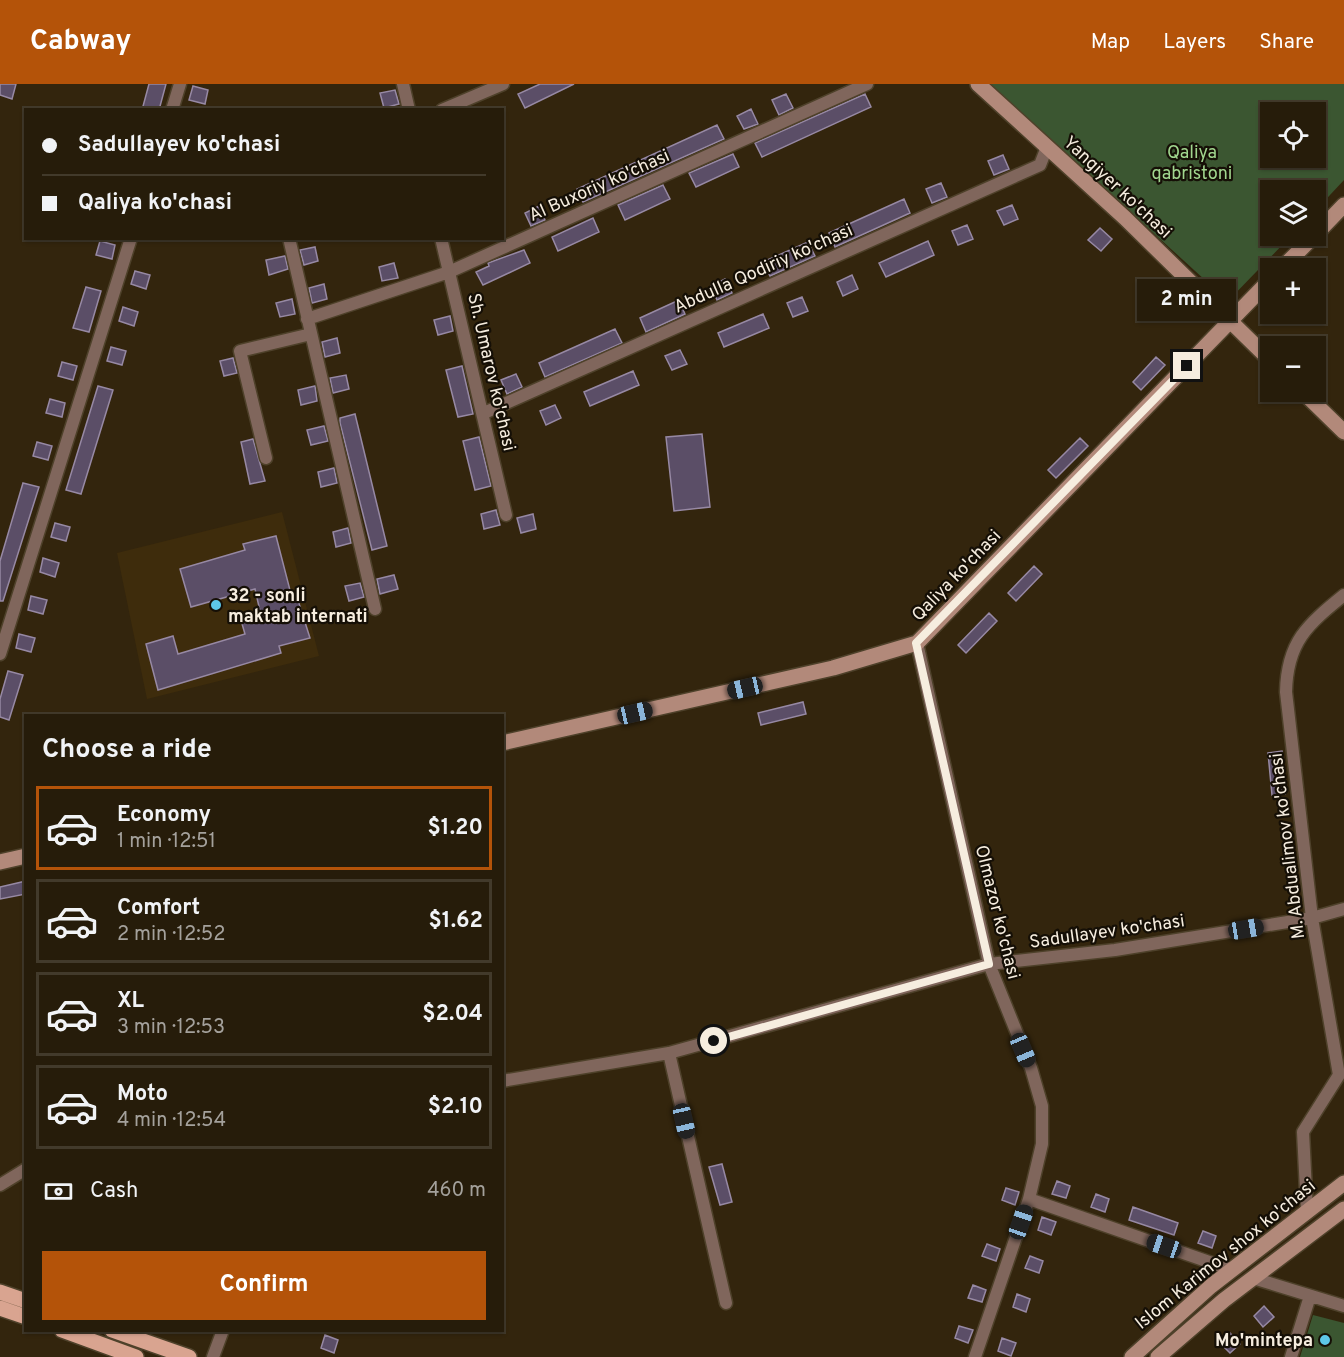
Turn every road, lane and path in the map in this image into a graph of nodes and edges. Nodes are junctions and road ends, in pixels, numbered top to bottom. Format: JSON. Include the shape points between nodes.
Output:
{"nodes":[{"id":1,"x":180,"y":84,"type":"edge"},
{"id":2,"x":404,"y":84,"type":"edge"},
{"id":3,"x":503,"y":84,"type":"edge"},
{"id":4,"x":867,"y":84,"type":"edge"},
{"id":5,"x":978,"y":84,"type":"edge"},
{"id":6,"x":173,"y":108,"type":"edge"},
{"id":7,"x":409,"y":108,"type":"edge"},
{"id":8,"x":447,"y":108,"type":"edge"},
{"id":9,"x":1047,"y":147,"type":"junction"},
{"id":10,"x":1344,"y":205,"type":"edge"},
{"id":11,"x":1326,"y":224,"type":"edge"},
{"id":12,"x":130,"y":240,"type":"edge"},
{"id":13,"x":289,"y":240,"type":"edge"},
{"id":14,"x":441,"y":240,"type":"edge"},
{"id":15,"x":1304,"y":246,"type":"edge"},
{"id":16,"x":1292,"y":258,"type":"edge"},
{"id":17,"x":449,"y":272,"type":"junction"},
{"id":18,"x":1260,"y":290,"type":"edge"},
{"id":19,"x":308,"y":319,"type":"junction"},
{"id":20,"x":1231,"y":320,"type":"junction"},
{"id":21,"x":310,"y":334,"type":"junction"},
{"id":22,"x":1260,"y":350,"type":"edge"},
{"id":23,"x":1313,"y":402,"type":"edge"},
{"id":24,"x":484,"y":413,"type":"junction"},
{"id":25,"x":1344,"y":432,"type":"edge"},
{"id":26,"x":266,"y":458,"type":"dead end"},
{"id":27,"x":506,"y":515,"type":"dead end"},
{"id":28,"x":1344,"y":595,"type":"edge"},
{"id":29,"x":375,"y":609,"type":"dead end"},
{"id":30,"x":916,"y":643,"type":"junction"},
{"id":31,"x":0,"y":654,"type":"edge"},
{"id":32,"x":504,"y":743,"type":"edge"},
{"id":33,"x":24,"y":856,"type":"edge"},
{"id":34,"x":0,"y":862,"type":"edge"},
{"id":35,"x":1344,"y":909,"type":"edge"},
{"id":36,"x":1312,"y":918,"type":"junction"},
{"id":37,"x":989,"y":964,"type":"junction"},
{"id":38,"x":669,"y":1053,"type":"junction"},
{"id":39,"x":504,"y":1081,"type":"edge"},
{"id":40,"x":24,"y":1170,"type":"edge"},
{"id":41,"x":1344,"y":1183,"type":"edge"},
{"id":42,"x":0,"y":1185,"type":"edge"},
{"id":43,"x":1029,"y":1199,"type":"junction"},
{"id":44,"x":1344,"y":1209,"type":"edge"},
{"id":45,"x":1307,"y":1211,"type":"junction"},
{"id":46,"x":1232,"y":1270,"type":"junction"},
{"id":47,"x":1253,"y":1278,"type":"junction"},
{"id":48,"x":0,"y":1292,"type":"edge"},
{"id":49,"x":1310,"y":1296,"type":"junction"},
{"id":50,"x":24,"y":1300,"type":"edge"},
{"id":51,"x":726,"y":1303,"type":"dead end"},
{"id":52,"x":1344,"y":1306,"type":"edge"},
{"id":53,"x":0,"y":1308,"type":"edge"},
{"id":54,"x":24,"y":1316,"type":"edge"},
{"id":55,"x":67,"y":1332,"type":"edge"},
{"id":56,"x":118,"y":1332,"type":"edge"},
{"id":57,"x":222,"y":1332,"type":"edge"},
{"id":58,"x":136,"y":1357,"type":"edge"},
{"id":59,"x":189,"y":1357,"type":"edge"},
{"id":60,"x":213,"y":1357,"type":"edge"},
{"id":61,"x":975,"y":1357,"type":"edge"},
{"id":62,"x":1132,"y":1357,"type":"edge"},
{"id":63,"x":1158,"y":1357,"type":"edge"},
{"id":64,"x":1291,"y":1357,"type":"edge"}],
"edges":[{"from":1,"to":6,"type":"street"},
{"from":2,"to":7,"type":"street"},
{"from":3,"to":8,"type":"street"},
{"from":4,"to":17,"type":"street","name":"Al Buxoriy ko'chasi"},
{"from":5,"to":9,"type":"main road","name":"Yangiyer ko'chasi"},
{"from":9,"to":20,"type":"main road","name":"Yangiyer ko'chasi"},
{"from":9,"to":24,"type":"street","name":"Abdulla Qodiriy ko'chasi","via":[[1040,165]]},
{"from":10,"to":11,"type":"main road"},
{"from":12,"to":31,"type":"street"},
{"from":13,"to":19,"type":"street"},
{"from":14,"to":17,"type":"street","name":"Sh. Umarov ko'chasi"},
{"from":15,"to":16,"type":"main road"},
{"from":17,"to":19,"type":"street","name":"Al Buxoriy ko'chasi"},
{"from":17,"to":24,"type":"street","name":"Sh. Umarov ko'chasi"},
{"from":18,"to":20,"type":"main road","name":"Qaliya ko'chasi"},
{"from":19,"to":21,"type":"street"},
{"from":20,"to":22,"type":"main road","name":"Yangiyer ko'chasi"},
{"from":20,"to":30,"type":"main road","name":"Qaliya ko'chasi"},
{"from":21,"to":26,"type":"street","via":[[240,351]]},
{"from":21,"to":29,"type":"street"},
{"from":23,"to":25,"type":"main road"},
{"from":24,"to":27,"type":"street","name":"Sh. Umarov ko'chasi"},
{"from":28,"to":36,"type":"street","name":"M. Abdualimov ko'chasi","via":[[1295,643],[1287,671],[1286,692]]},
{"from":30,"to":32,"type":"main road","name":"Qaliya ko'chasi","via":[[833,668]]},
{"from":30,"to":37,"type":"street","name":"Olmazor ko'chasi"},
{"from":33,"to":34,"type":"main road"},
{"from":35,"to":36,"type":"street","name":"Sadullayev ko'chasi"},
{"from":36,"to":37,"type":"street","name":"Sadullayev ko'chasi","via":[[1115,950]]},
{"from":36,"to":45,"type":"street","name":"M. Abdualimov ko'chasi","via":[[1339,1075],[1303,1132]]},
{"from":37,"to":38,"type":"street","name":"Sadullayev ko'chasi"},
{"from":37,"to":43,"type":"street","name":"Olmazor ko'chasi","via":[[1042,1106],[1042,1144]]},
{"from":38,"to":39,"type":"street","name":"Sadullayev ko'chasi"},
{"from":38,"to":51,"type":"street"},
{"from":40,"to":42,"type":"street"},
{"from":41,"to":45,"type":"main road","name":"Islom Karimov shox ko'chasi"},
{"from":43,"to":46,"type":"street"},
{"from":43,"to":61,"type":"street","name":"Olmazor ko'chasi"},
{"from":44,"to":47,"type":"main road","name":"Islom Karimov shox ko'chasi"},
{"from":45,"to":46,"type":"main road","name":"Islom Karimov shox ko'chasi"},
{"from":46,"to":62,"type":"main road","name":"Islom Karimov shox ko'chasi"},
{"from":47,"to":49,"type":"street"},
{"from":47,"to":63,"type":"main road","name":"Islom Karimov shox ko'chasi"},
{"from":48,"to":50,"type":"main road"},
{"from":49,"to":52,"type":"street"},
{"from":49,"to":64,"type":"street"},
{"from":53,"to":54,"type":"main road"},
{"from":55,"to":58,"type":"main road"},
{"from":56,"to":59,"type":"main road"},
{"from":57,"to":60,"type":"street"}]}
